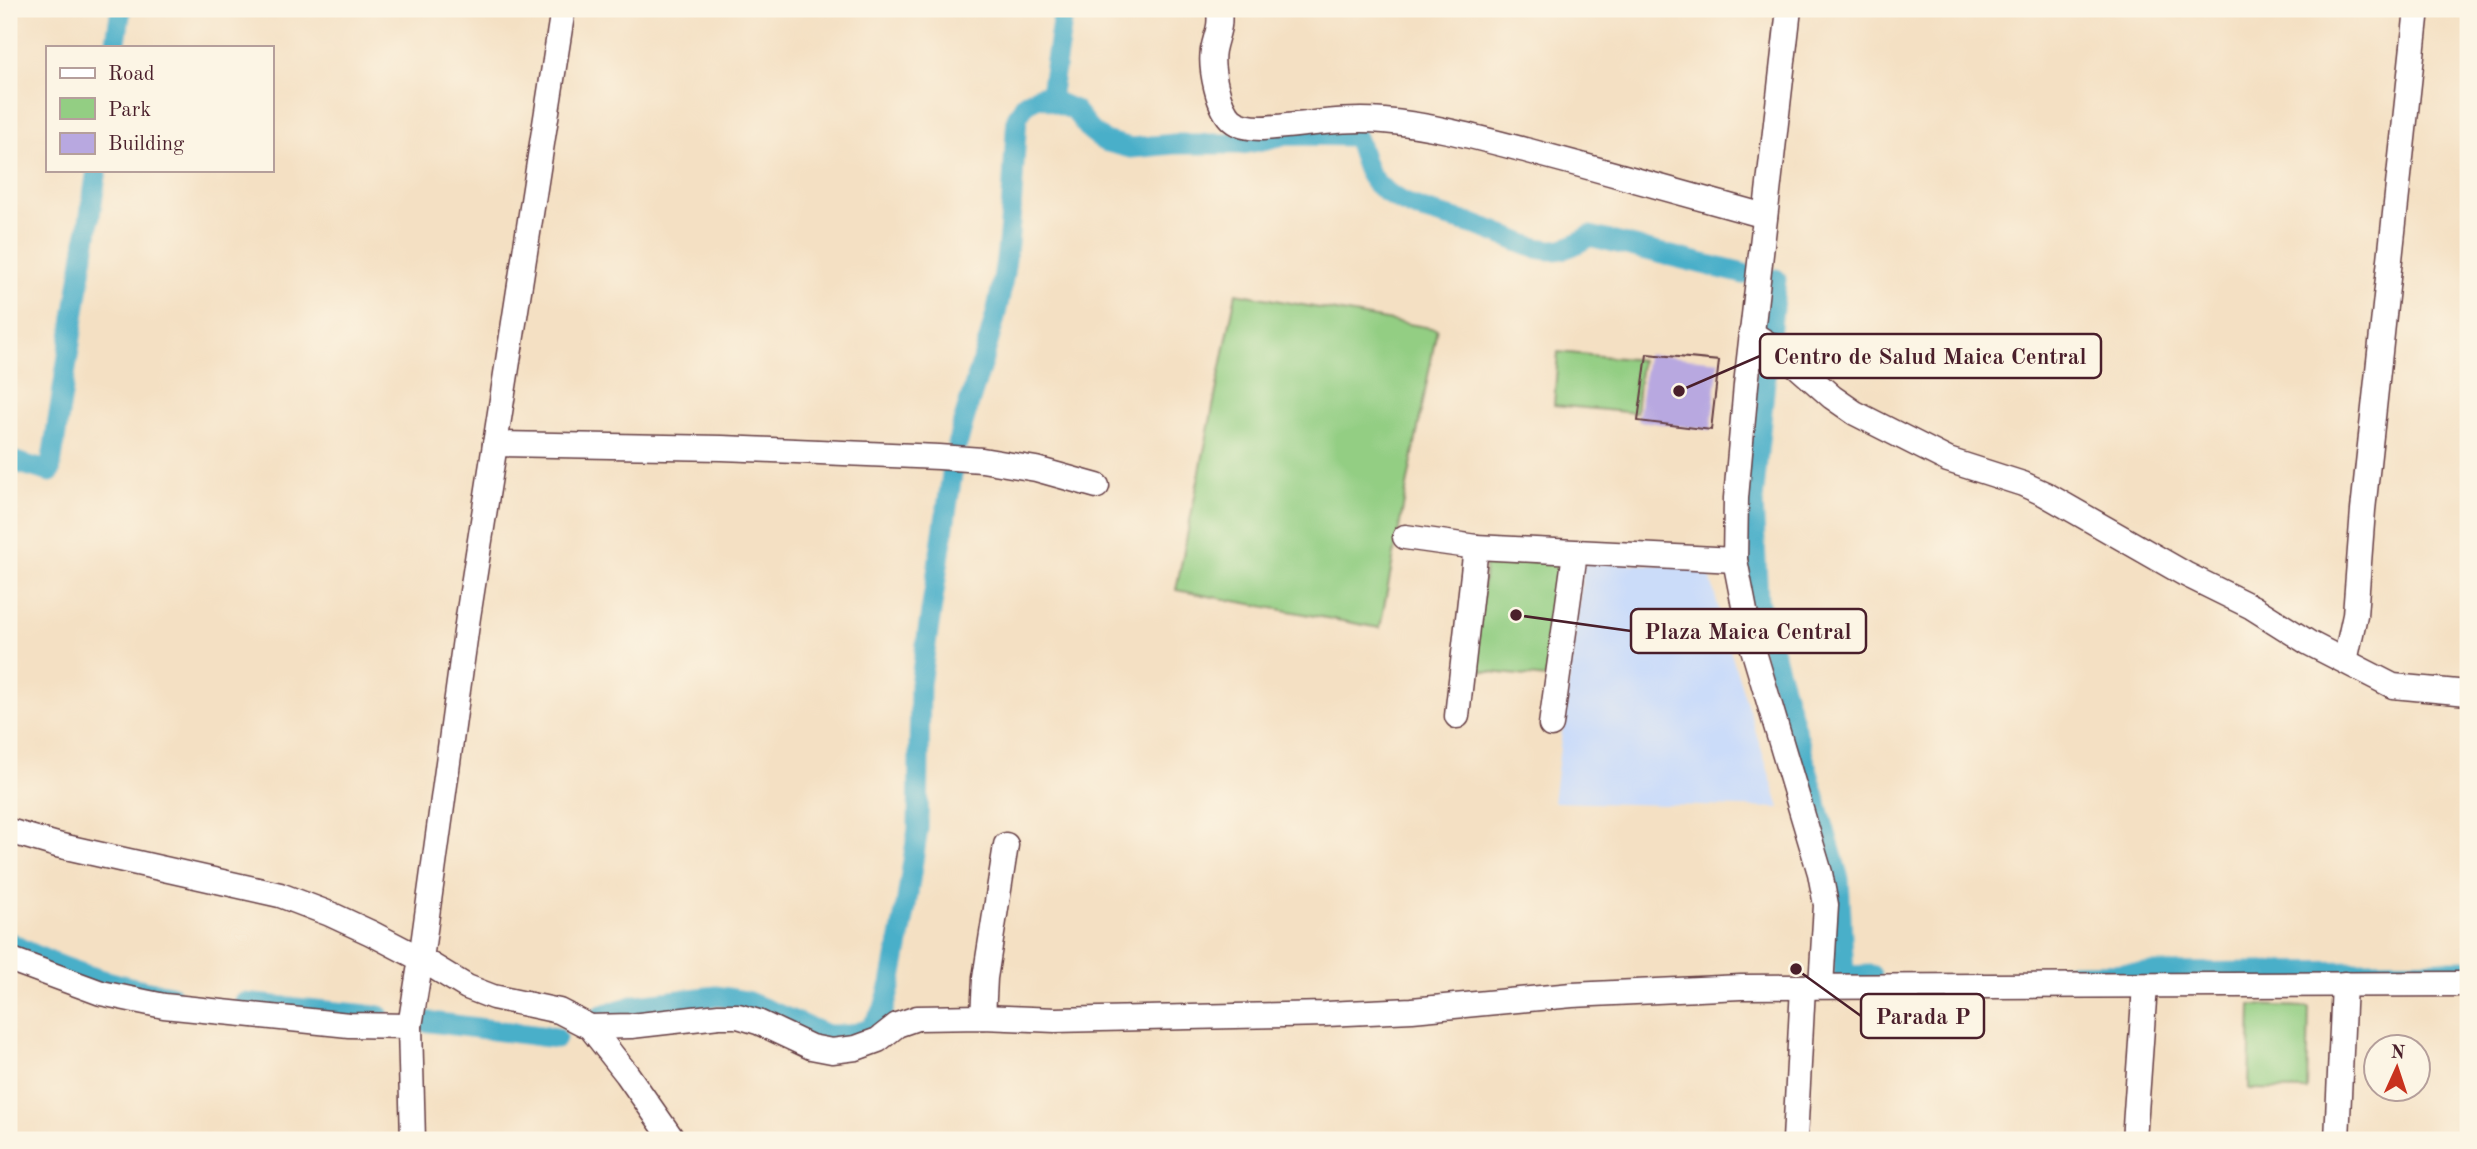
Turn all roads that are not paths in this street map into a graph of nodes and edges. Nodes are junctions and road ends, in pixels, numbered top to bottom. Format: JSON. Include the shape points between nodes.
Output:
{"nodes":[{"id":1,"x":563,"y":9,"type":"edge"},
{"id":2,"x":1219,"y":9,"type":"edge"},
{"id":3,"x":1789,"y":9,"type":"edge"},
{"id":4,"x":2417,"y":9,"type":"edge"},
{"id":5,"x":1765,"y":216,"type":"junction"},
{"id":6,"x":1751,"y":333,"type":"junction"},
{"id":7,"x":495,"y":444,"type":"junction"},
{"id":8,"x":1097,"y":486,"type":"dead end"},
{"id":9,"x":1405,"y":537,"type":"dead end"},
{"id":10,"x":1476,"y":547,"type":"junction"},
{"id":11,"x":1575,"y":553,"type":"junction"},
{"id":12,"x":1735,"y":560,"type":"junction"},
{"id":13,"x":2339,"y":657,"type":"junction"},
{"id":14,"x":2468,"y":693,"type":"edge"},
{"id":15,"x":1457,"y":716,"type":"dead end"},
{"id":16,"x":1550,"y":725,"type":"dead end"},
{"id":17,"x":9,"y":831,"type":"edge"},
{"id":18,"x":1006,"y":845,"type":"dead end"},
{"id":19,"x":9,"y":959,"type":"edge"},
{"id":20,"x":421,"y":959,"type":"junction"},
{"id":21,"x":2344,"y":984,"type":"junction"},
{"id":22,"x":2468,"y":984,"type":"edge"},
{"id":23,"x":1812,"y":986,"type":"junction"},
{"id":24,"x":2145,"y":986,"type":"junction"},
{"id":25,"x":984,"y":1017,"type":"junction"},
{"id":26,"x":410,"y":1026,"type":"junction"},
{"id":27,"x":590,"y":1027,"type":"junction"},
{"id":28,"x":413,"y":1140,"type":"edge"},
{"id":29,"x":673,"y":1140,"type":"edge"},
{"id":30,"x":1795,"y":1140,"type":"edge"},
{"id":31,"x":2134,"y":1140,"type":"edge"},
{"id":32,"x":2337,"y":1140,"type":"edge"}],
"edges":[{"from":1,"to":7,"type":"street"},
{"from":2,"to":5,"type":"street","via":[[1214,76],[1222,107],[1244,127],[1340,120],[1411,124]]},
{"from":3,"to":5,"type":"street"},
{"from":4,"to":13,"type":"street","via":[[2355,615],[2347,652]]},
{"from":5,"to":6,"type":"street"},
{"from":6,"to":12,"type":"street"},
{"from":6,"to":13,"type":"street","via":[[1782,352],[1855,413],[1948,460],[2045,494]]},
{"from":7,"to":8,"type":"street","via":[[939,457],[1036,469]]},
{"from":7,"to":20,"type":"street"},
{"from":9,"to":10,"type":"street"},
{"from":10,"to":11,"type":"street"},
{"from":10,"to":15,"type":"street"},
{"from":11,"to":12,"type":"street"},
{"from":11,"to":16,"type":"street"},
{"from":12,"to":23,"type":"street","via":[[1751,642],[1826,905]]},
{"from":13,"to":14,"type":"street","via":[[2393,686]]},
{"from":17,"to":20,"type":"street","via":[[280,895],[341,918]]},
{"from":18,"to":25,"type":"street","via":[[986,965]]},
{"from":19,"to":26,"type":"street","via":[[101,993],[163,1006],[349,1025]]},
{"from":20,"to":26,"type":"street"},
{"from":20,"to":27,"type":"street","via":[[467,988],[559,1011]]},
{"from":21,"to":22,"type":"street"},
{"from":21,"to":24,"type":"street"},
{"from":21,"to":32,"type":"street"},
{"from":23,"to":24,"type":"street"},
{"from":23,"to":25,"type":"street","via":[[1684,988],[1326,1014],[1055,1020]]},
{"from":23,"to":30,"type":"street"},
{"from":24,"to":31,"type":"street"},
{"from":25,"to":27,"type":"street","via":[[917,1018],[897,1025],[878,1040],[832,1051],[811,1047],[738,1016]]},
{"from":26,"to":28,"type":"street"},
{"from":27,"to":29,"type":"street"}]}
